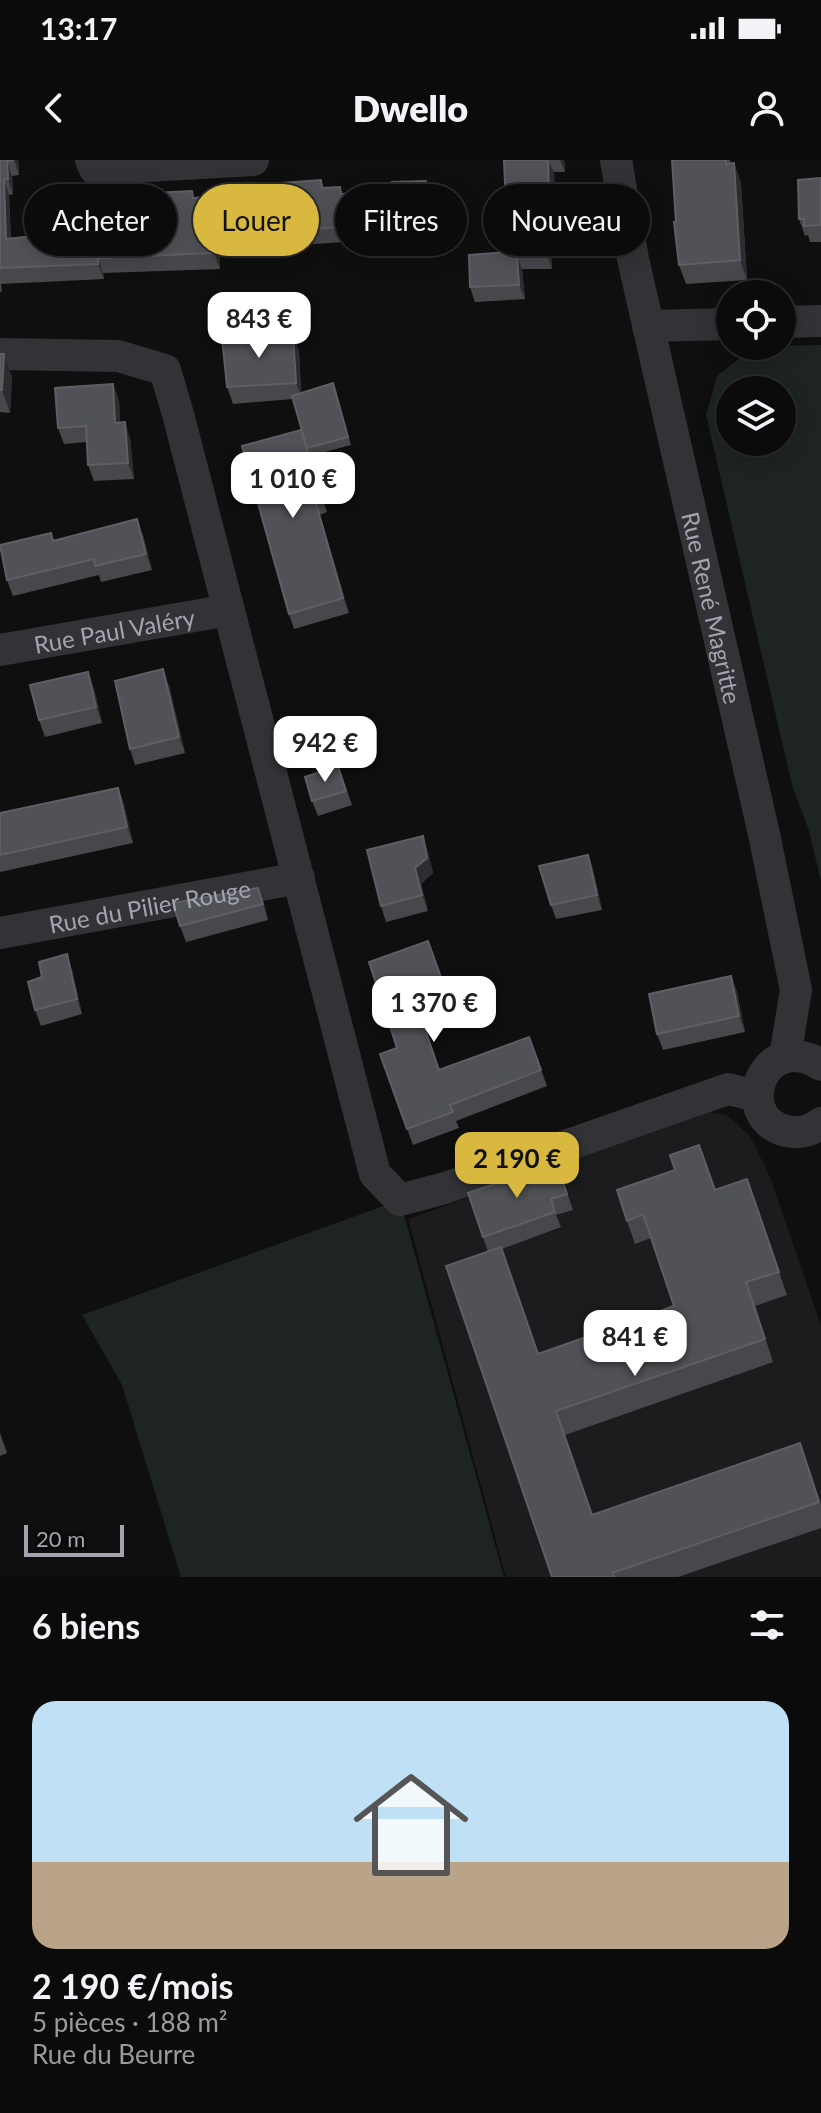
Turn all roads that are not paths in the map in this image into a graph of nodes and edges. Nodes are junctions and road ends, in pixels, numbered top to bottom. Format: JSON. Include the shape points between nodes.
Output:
{"nodes":[{"id":1,"x":91,"y":160,"type":"edge"},
{"id":2,"x":253,"y":160,"type":"edge"},
{"id":3,"x":616,"y":160,"type":"edge"},
{"id":4,"x":821,"y":321,"type":"edge"},
{"id":5,"x":796,"y":322,"type":"edge"},
{"id":6,"x":716,"y":324,"type":"edge"},
{"id":7,"x":648,"y":326,"type":"junction"},
{"id":8,"x":0,"y":354,"type":"edge"},
{"id":9,"x":229,"y":610,"type":"junction"},
{"id":10,"x":0,"y":650,"type":"edge"},
{"id":11,"x":299,"y":878,"type":"junction"},
{"id":12,"x":0,"y":933,"type":"edge"},
{"id":13,"x":785,"y":1057,"type":"junction"},
{"id":14,"x":821,"y":1065,"type":"edge"},
{"id":15,"x":757,"y":1096,"type":"junction"},
{"id":16,"x":819,"y":1128,"type":"edge"}],
"edges":[{"from":1,"to":2,"type":"street","via":[[95,169]]},
{"from":3,"to":7,"type":"street","name":"Rue René Magritte"},
{"from":4,"to":5,"type":"street"},
{"from":6,"to":7,"type":"street"},
{"from":7,"to":13,"type":"street","name":"Rue René Magritte","via":[[796,990]]},
{"from":8,"to":9,"type":"street","via":[[118,356],[165,370]]},
{"from":9,"to":10,"type":"street","name":"Rue Paul Valéry"},
{"from":9,"to":11,"type":"street"},
{"from":11,"to":12,"type":"street","name":"Rue du Pilier Rouge"},
{"from":11,"to":15,"type":"street","via":[[375,1174],[400,1200],[728,1089]]},
{"from":13,"to":14,"type":"street","via":[[797,1055]]},
{"from":13,"to":15,"type":"street","via":[[764,1072]]},
{"from":15,"to":16,"type":"street","via":[[760,1109],[777,1128]]}]}
